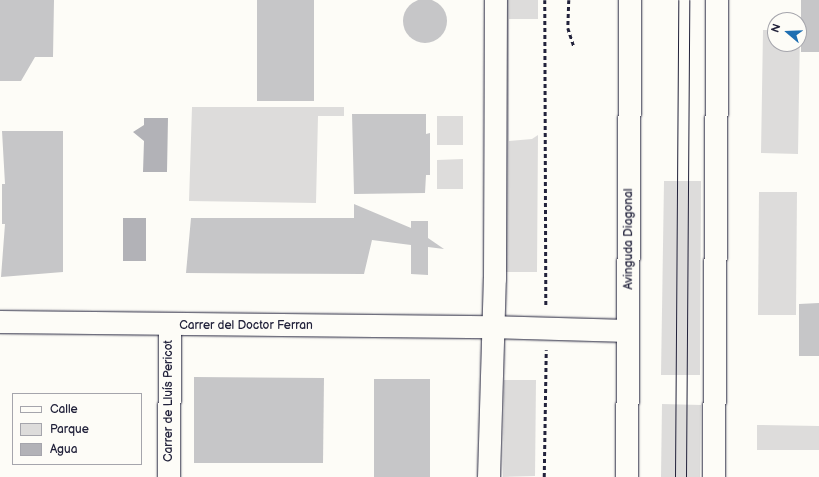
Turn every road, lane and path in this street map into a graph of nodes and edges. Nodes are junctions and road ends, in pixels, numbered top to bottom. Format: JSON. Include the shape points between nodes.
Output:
{"nodes":[{"id":1,"x":496,"y":0,"type":"edge"},
{"id":2,"x":545,"y":0,"type":"edge"},
{"id":3,"x":568,"y":0,"type":"edge"},
{"id":4,"x":630,"y":0,"type":"edge"},
{"id":5,"x":717,"y":0,"type":"edge"},
{"id":6,"x":574,"y":48,"type":"dead end"},
{"id":7,"x":546,"y":307,"type":"dead end"},
{"id":8,"x":0,"y":322,"type":"edge"},
{"id":9,"x":170,"y":326,"type":"junction"},
{"id":10,"x":492,"y":327,"type":"junction"},
{"id":11,"x":628,"y":331,"type":"junction"},
{"id":12,"x":546,"y":341,"type":"dead end"},
{"id":13,"x":169,"y":477,"type":"edge"},
{"id":14,"x":488,"y":477,"type":"edge"},
{"id":15,"x":544,"y":477,"type":"edge"},
{"id":16,"x":627,"y":477,"type":"edge"},
{"id":17,"x":714,"y":477,"type":"edge"}],
"edges":[{"from":1,"to":10,"type":"main road"},
{"from":2,"to":7,"type":"path"},
{"from":3,"to":6,"type":"path","via":[[568,28]]},
{"from":4,"to":11,"type":"main road","name":"Avinguda Diagonal"},
{"from":5,"to":17,"type":"main road"},
{"from":8,"to":9,"type":"main road","name":"Carrer del Doctor Ferran"},
{"from":9,"to":10,"type":"main road","name":"Carrer del Doctor Ferran"},
{"from":9,"to":13,"type":"main road","name":"Carrer de Lluís Pericot"},
{"from":10,"to":11,"type":"main road","name":"Carrer del Doctor Ferran"},
{"from":10,"to":14,"type":"main road"},
{"from":11,"to":16,"type":"main road","name":"Avinguda Diagonal"},
{"from":12,"to":15,"type":"path"}]}
